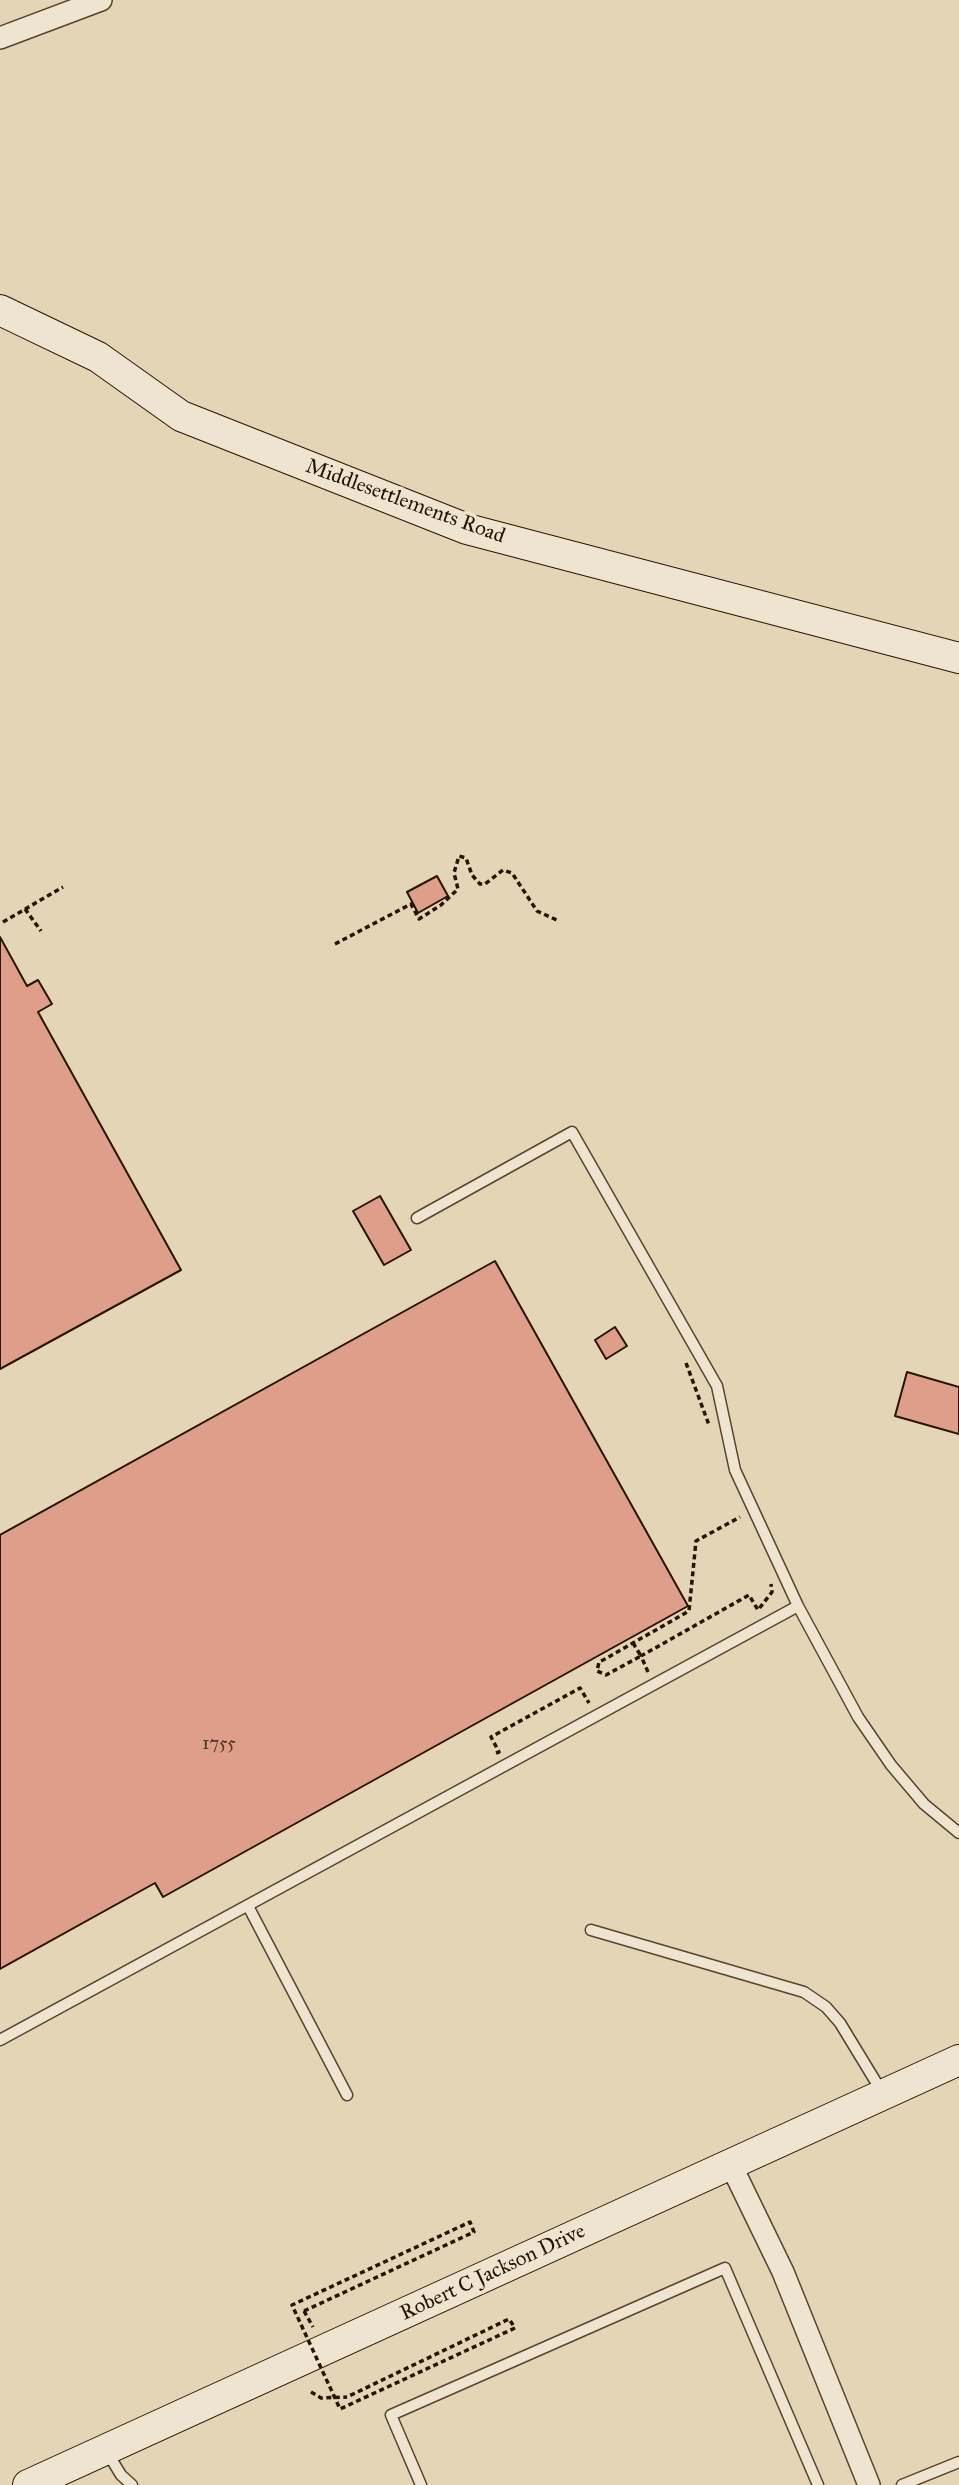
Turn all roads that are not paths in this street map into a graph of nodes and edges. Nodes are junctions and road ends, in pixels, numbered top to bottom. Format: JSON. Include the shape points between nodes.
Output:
{"nodes":[{"id":1,"x":101,"y":0,"type":"edge"},
{"id":2,"x":0,"y":38,"type":"edge"},
{"id":3,"x":0,"y":310,"type":"edge"},
{"id":4,"x":959,"y":659,"type":"edge"},
{"id":5,"x":417,"y":1218,"type":"dead end"},
{"id":6,"x":798,"y":1606,"type":"junction"},
{"id":7,"x":959,"y":1833,"type":"edge"},
{"id":8,"x":248,"y":1906,"type":"junction"},
{"id":9,"x":591,"y":1930,"type":"dead end"},
{"id":10,"x":0,"y":2040,"type":"edge"},
{"id":11,"x":959,"y":2060,"type":"edge"},
{"id":12,"x":348,"y":2095,"type":"dead end"},
{"id":13,"x":884,"y":2095,"type":"junction"},
{"id":14,"x":731,"y":2165,"type":"junction"},
{"id":15,"x":105,"y":2450,"type":"junction"},
{"id":16,"x":959,"y":2462,"type":"edge"},
{"id":17,"x":28,"y":2485,"type":"edge"},
{"id":18,"x":132,"y":2485,"type":"edge"},
{"id":19,"x":421,"y":2485,"type":"edge"},
{"id":20,"x":818,"y":2485,"type":"edge"},
{"id":21,"x":869,"y":2485,"type":"edge"},
{"id":22,"x":901,"y":2485,"type":"edge"}],
"edges":[{"from":1,"to":2,"type":"street"},
{"from":3,"to":4,"type":"main road","name":"Middlesettlements Road","via":[[98,356],[181,416],[467,529]]},
{"from":5,"to":6,"type":"lane","via":[[572,1132],[717,1386],[735,1469]]},
{"from":6,"to":7,"type":"lane","via":[[858,1717],[891,1765],[924,1804]]},
{"from":6,"to":8,"type":"lane"},
{"from":8,"to":10,"type":"lane"},
{"from":8,"to":12,"type":"lane"},
{"from":9,"to":13,"type":"lane","via":[[804,1992],[840,2023]]},
{"from":11,"to":13,"type":"main road","name":"Robert C Jackson Drive"},
{"from":13,"to":14,"type":"main road","name":"Robert C Jackson Drive"},
{"from":14,"to":15,"type":"main road","name":"Robert C Jackson Drive"},
{"from":14,"to":21,"type":"street","via":[[783,2272]]},
{"from":15,"to":17,"type":"main road","name":"Robert C Jackson Drive"},
{"from":15,"to":18,"type":"lane"},
{"from":16,"to":22,"type":"lane"},
{"from":19,"to":20,"type":"lane","via":[[391,2416],[725,2268]]}]}
